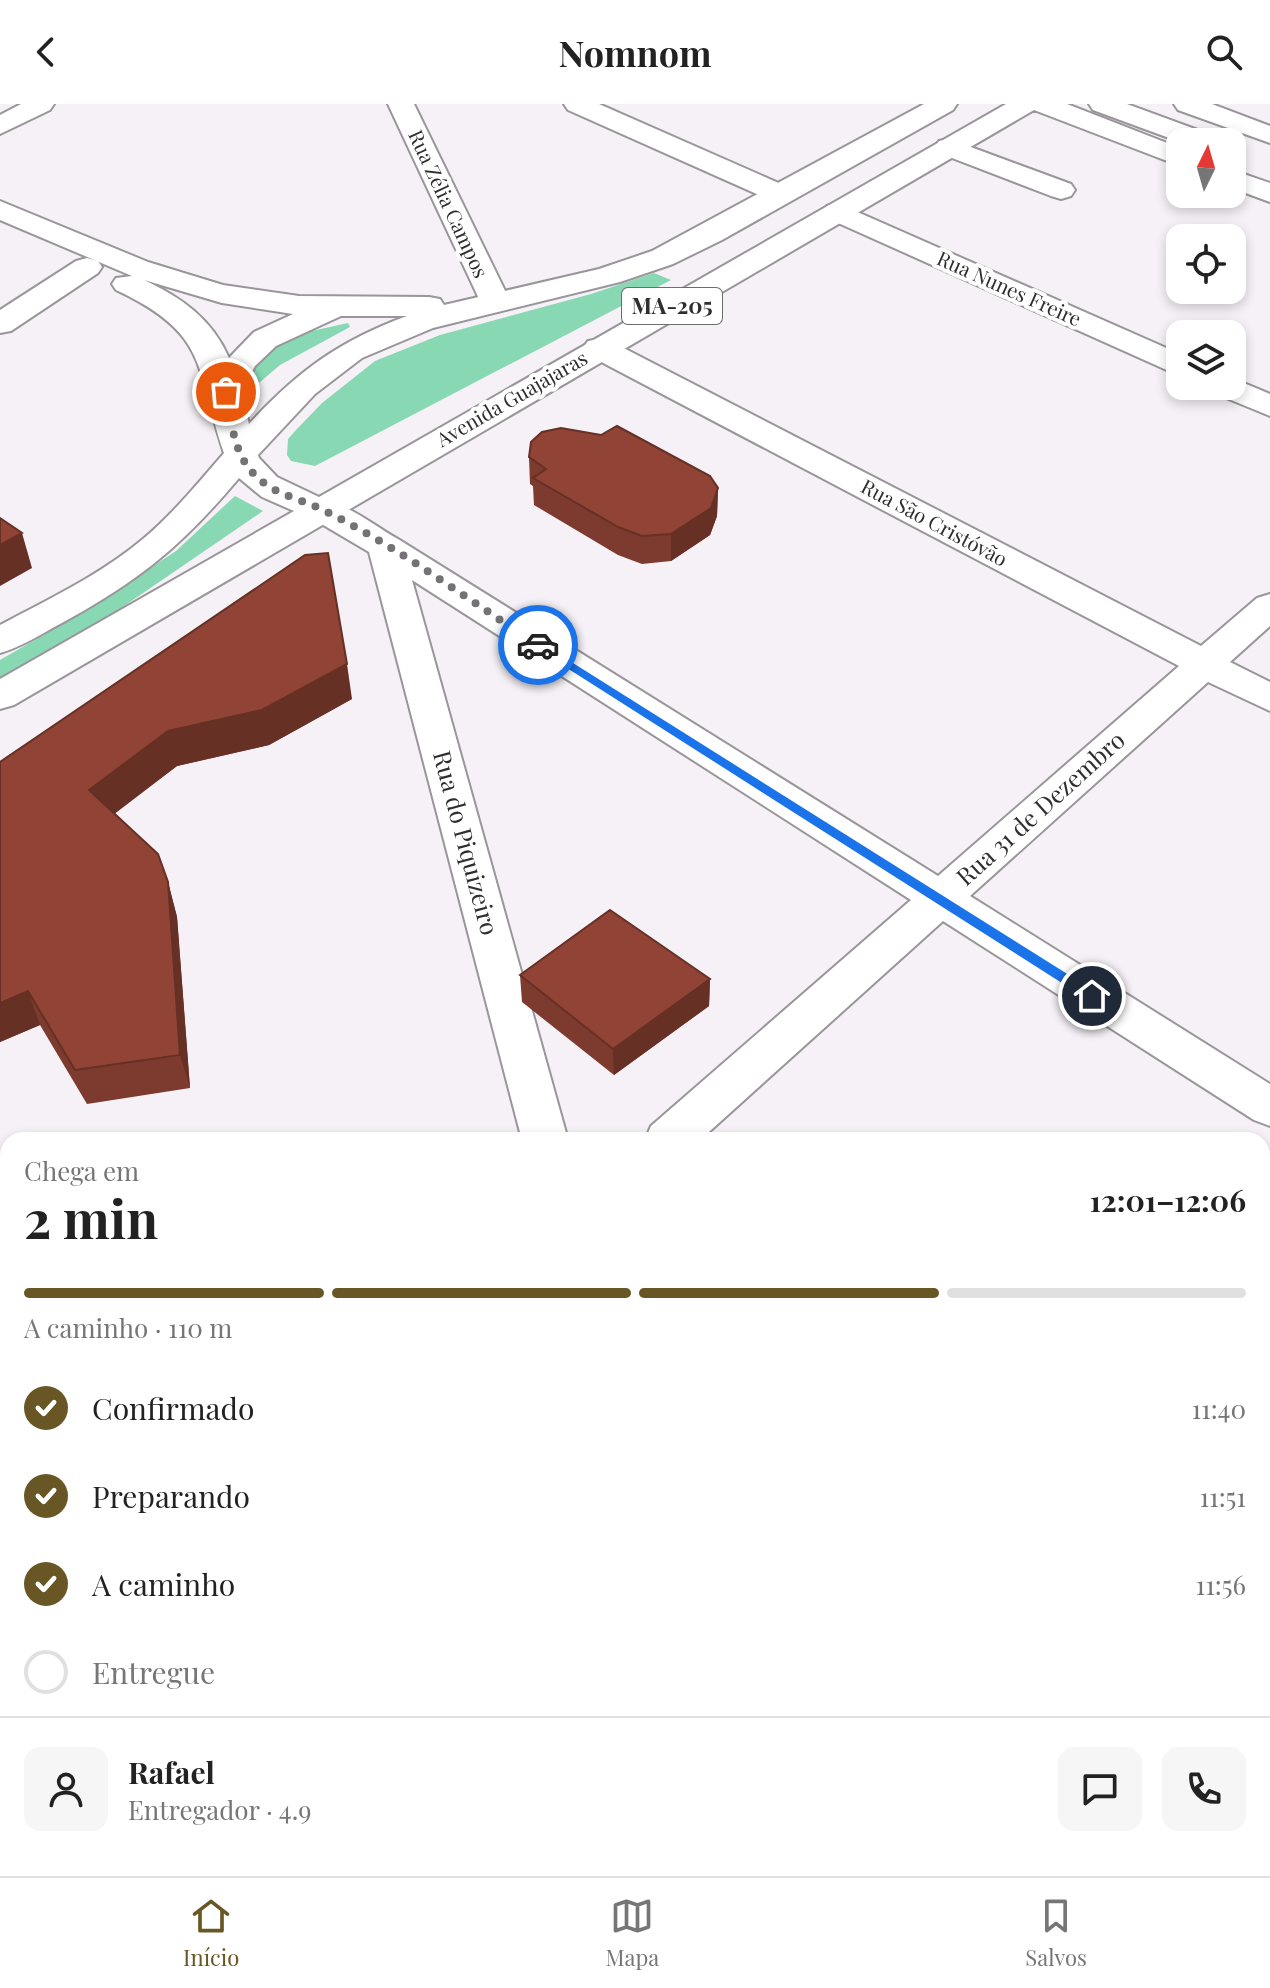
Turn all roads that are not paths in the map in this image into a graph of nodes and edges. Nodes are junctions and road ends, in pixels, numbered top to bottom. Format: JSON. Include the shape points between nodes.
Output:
{"nodes":[{"id":1,"x":41,"y":104,"type":"edge"},
{"id":2,"x":401,"y":104,"type":"edge"},
{"id":3,"x":577,"y":104,"type":"edge"},
{"id":4,"x":944,"y":104,"type":"edge"},
{"id":5,"x":1025,"y":104,"type":"edge"},
{"id":6,"x":1043,"y":104,"type":"edge"},
{"id":7,"x":1102,"y":104,"type":"edge"},
{"id":8,"x":1187,"y":104,"type":"edge"},
{"id":9,"x":0,"y":126,"type":"edge"},
{"id":10,"x":1166,"y":128,"type":"edge"},
{"id":11,"x":1270,"y":135,"type":"edge"},
{"id":12,"x":1270,"y":146,"type":"edge"},
{"id":13,"x":949,"y":147,"type":"junction"},
{"id":14,"x":1166,"y":152,"type":"edge"},
{"id":15,"x":1246,"y":156,"type":"edge"},
{"id":16,"x":1246,"y":184,"type":"edge"},
{"id":17,"x":1061,"y":190,"type":"dead end"},
{"id":18,"x":1270,"y":193,"type":"edge"},
{"id":19,"x":780,"y":194,"type":"junction"},
{"id":20,"x":0,"y":210,"type":"edge"},
{"id":21,"x":837,"y":212,"type":"junction"},
{"id":22,"x":0,"y":231,"type":"edge"},
{"id":23,"x":87,"y":267,"type":"junction"},
{"id":24,"x":496,"y":303,"type":"junction"},
{"id":25,"x":354,"y":308,"type":"junction"},
{"id":26,"x":0,"y":324,"type":"edge"},
{"id":27,"x":599,"y":348,"type":"junction"},
{"id":28,"x":1166,"y":360,"type":"edge"},
{"id":29,"x":226,"y":392,"type":"junction"},
{"id":30,"x":1246,"y":395,"type":"edge"},
{"id":31,"x":1270,"y":406,"type":"edge"},
{"id":32,"x":240,"y":456,"type":"junction"},
{"id":33,"x":320,"y":509,"type":"junction"},
{"id":34,"x":385,"y":547,"type":"junction"},
{"id":35,"x":1270,"y":606,"type":"edge"},
{"id":36,"x":0,"y":641,"type":"edge"},
{"id":37,"x":1204,"y":664,"type":"junction"},
{"id":38,"x":0,"y":696,"type":"edge"},
{"id":39,"x":1270,"y":698,"type":"edge"},
{"id":40,"x":939,"y":900,"type":"junction"},
{"id":41,"x":1270,"y":1107,"type":"edge"},
{"id":42,"x":543,"y":1132,"type":"edge"},
{"id":43,"x":677,"y":1132,"type":"edge"}],
"edges":[{"from":1,"to":9,"type":"main road"},
{"from":2,"to":24,"type":"main road","name":"Rua Zélia Campos"},
{"from":3,"to":19,"type":"main road"},
{"from":4,"to":19,"type":"main road","number":"MA-205"},
{"from":5,"to":13,"type":"main road","name":"Avenida Guajajaras","number":"MA-205"},
{"from":6,"to":14,"type":"main road"},
{"from":7,"to":10,"type":"main road"},
{"from":8,"to":11,"type":"main road"},
{"from":12,"to":15,"type":"main road"},
{"from":13,"to":17,"type":"main road"},
{"from":13,"to":21,"type":"main road","name":"Avenida Guajajaras","number":"MA-205"},
{"from":16,"to":18,"type":"main road"},
{"from":19,"to":24,"type":"main road","number":"MA-205","via":[[648,264]]},
{"from":20,"to":25,"type":"main road","number":"MA-205","via":[[183,284],[268,301]]},
{"from":21,"to":27,"type":"main road","name":"Avenida Guajajaras","number":"MA-205"},
{"from":21,"to":28,"type":"main road","name":"Rua Nunes Freire"},
{"from":22,"to":23,"type":"main road"},
{"from":23,"to":26,"type":"main road"},
{"from":23,"to":29,"type":"main road","via":[[150,294],[197,329],[213,351]]},
{"from":24,"to":25,"type":"main road","number":"MA-205"},
{"from":24,"to":32,"type":"main road","number":"MA-205","via":[[430,319],[349,352],[317,375]]},
{"from":25,"to":29,"type":"main road","via":[[303,320],[257,343],[241,359]]},
{"from":27,"to":33,"type":"main road","name":"Avenida Guajajaras","number":"MA-205"},
{"from":27,"to":37,"type":"main road","name":"Rua São Cristóvão"},
{"from":29,"to":32,"type":"main road"},
{"from":30,"to":31,"type":"main road"},
{"from":32,"to":33,"type":"main road","via":[[264,484]]},
{"from":32,"to":36,"type":"main road","number":"MA-205","via":[[171,532],[116,577]]},
{"from":33,"to":34,"type":"main road"},
{"from":33,"to":38,"type":"main road","name":"Avenida Guajajaras","number":"MA-205"},
{"from":34,"to":40,"type":"main road"},
{"from":34,"to":42,"type":"main road","name":"Rua do Piquizeiro"},
{"from":35,"to":37,"type":"main road","name":"Rua 31 de Dezembro"},
{"from":37,"to":39,"type":"main road","name":"Rua São Cristóvão"},
{"from":37,"to":40,"type":"main road","name":"Rua 31 de Dezembro"},
{"from":40,"to":41,"type":"main road"},
{"from":40,"to":43,"type":"main road","name":"Rua 31 de Dezembro"}]}
